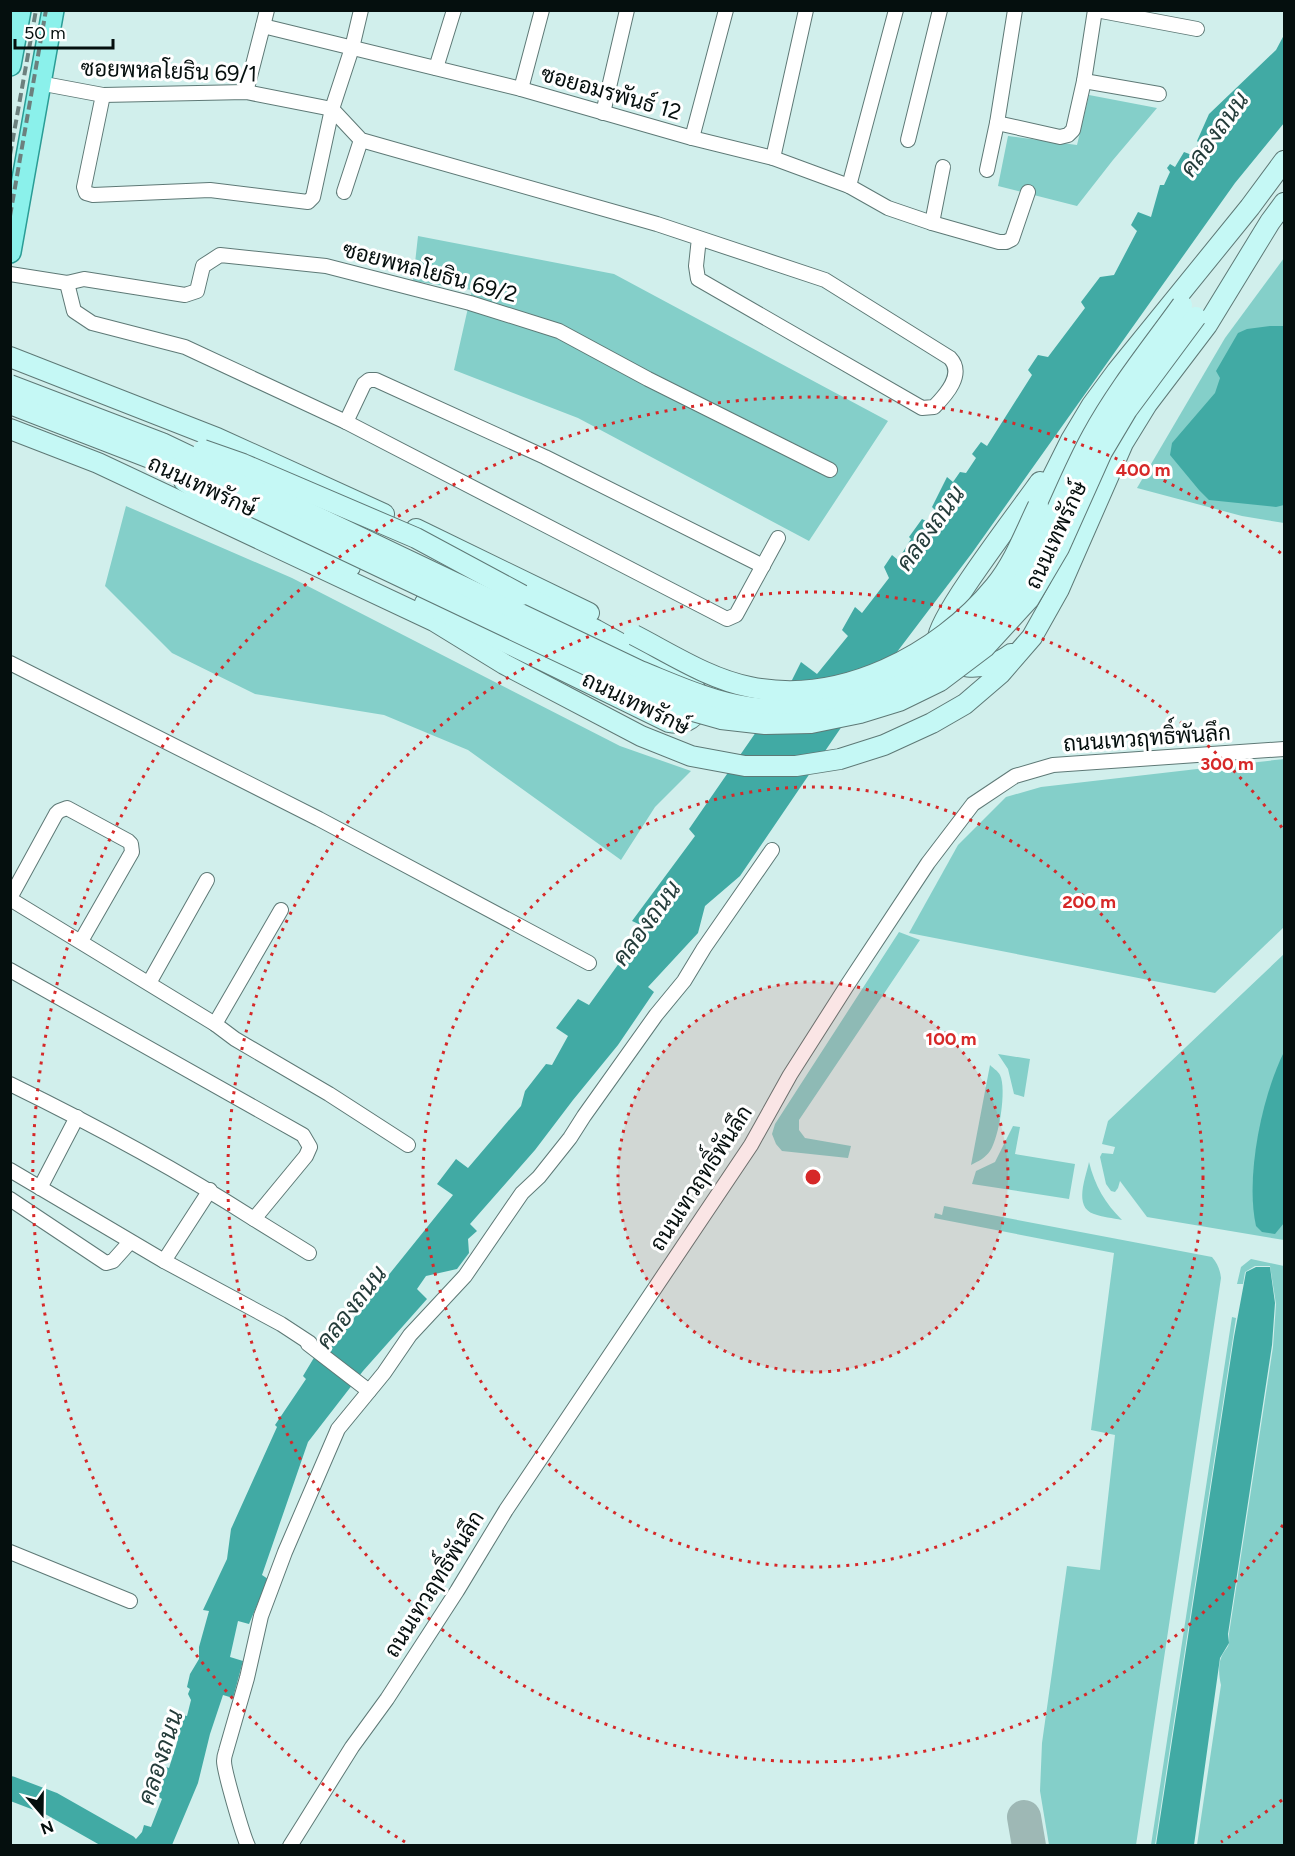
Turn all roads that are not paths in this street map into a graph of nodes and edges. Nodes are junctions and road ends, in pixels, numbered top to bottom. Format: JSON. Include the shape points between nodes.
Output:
{"nodes":[{"id":1,"x":20,"y":10,"type":"edge"},
{"id":2,"x":53,"y":10,"type":"edge"},
{"id":3,"x":267,"y":10,"type":"edge"},
{"id":4,"x":361,"y":10,"type":"edge"},
{"id":5,"x":454,"y":10,"type":"edge"},
{"id":6,"x":542,"y":10,"type":"edge"},
{"id":7,"x":627,"y":10,"type":"edge"},
{"id":8,"x":726,"y":10,"type":"edge"},
{"id":9,"x":806,"y":10,"type":"edge"},
{"id":10,"x":896,"y":10,"type":"edge"},
{"id":11,"x":939,"y":10,"type":"edge"},
{"id":12,"x":1015,"y":10,"type":"edge"},
{"id":13,"x":1095,"y":10,"type":"edge"},
{"id":14,"x":263,"y":26,"type":"junction"},
{"id":15,"x":1197,"y":29,"type":"dead end"},
{"id":16,"x":352,"y":48,"type":"junction"},
{"id":17,"x":10,"y":65,"type":"edge"},
{"id":18,"x":436,"y":68,"type":"junction"},
{"id":19,"x":1084,"y":81,"type":"junction"},
{"id":20,"x":39,"y":83,"type":"junction"},
{"id":21,"x":521,"y":89,"type":"junction"},
{"id":22,"x":246,"y":92,"type":"junction"},
{"id":23,"x":103,"y":94,"type":"junction"},
{"id":24,"x":1159,"y":94,"type":"dead end"},
{"id":25,"x":332,"y":110,"type":"junction"},
{"id":26,"x":603,"y":113,"type":"junction"},
{"id":27,"x":997,"y":123,"type":"junction"},
{"id":28,"x":692,"y":138,"type":"junction"},
{"id":29,"x":361,"y":140,"type":"junction"},
{"id":30,"x":908,"y":140,"type":"dead end"},
{"id":31,"x":773,"y":158,"type":"junction"},
{"id":32,"x":1284,"y":161,"type":"edge"},
{"id":33,"x":943,"y":167,"type":"dead end"},
{"id":34,"x":987,"y":170,"type":"dead end"},
{"id":35,"x":849,"y":186,"type":"junction"},
{"id":36,"x":344,"y":192,"type":"dead end"},
{"id":37,"x":1028,"y":192,"type":"dead end"},
{"id":38,"x":1284,"y":203,"type":"edge"},
{"id":39,"x":1250,"y":207,"type":"junction"},
{"id":40,"x":1270,"y":222,"type":"junction"},
{"id":41,"x":932,"y":223,"type":"junction"},
{"id":42,"x":699,"y":238,"type":"junction"},
{"id":43,"x":10,"y":252,"type":"edge"},
{"id":44,"x":10,"y":274,"type":"edge"},
{"id":45,"x":67,"y":283,"type":"junction"},
{"id":46,"x":1189,"y":311,"type":"junction"},
{"id":47,"x":10,"y":357,"type":"edge"},
{"id":48,"x":10,"y":385,"type":"edge"},
{"id":49,"x":126,"y":402,"type":"junction"},
{"id":50,"x":10,"y":404,"type":"edge"},
{"id":51,"x":346,"y":422,"type":"junction"},
{"id":52,"x":10,"y":429,"type":"edge"},
{"id":53,"x":217,"y":438,"type":"junction"},
{"id":54,"x":1071,"y":440,"type":"junction"},
{"id":55,"x":158,"y":451,"type":"junction"},
{"id":56,"x":98,"y":463,"type":"junction"},
{"id":57,"x":830,"y":470,"type":"dead end"},
{"id":58,"x":778,"y":538,"type":"dead end"},
{"id":59,"x":763,"y":566,"type":"junction"},
{"id":60,"x":434,"y":621,"type":"junction"},
{"id":61,"x":1032,"y":637,"type":"junction"},
{"id":62,"x":10,"y":663,"type":"edge"},
{"id":63,"x":688,"y":681,"type":"junction"},
{"id":64,"x":626,"y":702,"type":"junction"},
{"id":65,"x":1284,"y":749,"type":"edge"},
{"id":66,"x":772,"y":850,"type":"dead end"},
{"id":67,"x":207,"y":880,"type":"dead end"},
{"id":68,"x":10,"y":899,"type":"edge"},
{"id":69,"x":281,"y":910,"type":"dead end"},
{"id":70,"x":81,"y":941,"type":"junction"},
{"id":71,"x":590,"y":963,"type":"dead end"},
{"id":72,"x":10,"y":970,"type":"edge"},
{"id":73,"x":149,"y":983,"type":"junction"},
{"id":74,"x":215,"y":1024,"type":"junction"},
{"id":75,"x":10,"y":1084,"type":"edge"},
{"id":76,"x":77,"y":1117,"type":"junction"},
{"id":77,"x":408,"y":1145,"type":"dead end"},
{"id":78,"x":12,"y":1175,"type":"edge"},
{"id":79,"x":40,"y":1188,"type":"junction"},
{"id":80,"x":210,"y":1190,"type":"junction"},
{"id":81,"x":10,"y":1199,"type":"edge"},
{"id":82,"x":254,"y":1219,"type":"junction"},
{"id":83,"x":130,"y":1242,"type":"junction"},
{"id":84,"x":309,"y":1253,"type":"dead end"},
{"id":85,"x":164,"y":1261,"type":"junction"},
{"id":86,"x":369,"y":1391,"type":"junction"},
{"id":87,"x":10,"y":1552,"type":"edge"},
{"id":88,"x":130,"y":1601,"type":"dead end"},
{"id":89,"x":248,"y":1845,"type":"edge"},
{"id":90,"x":290,"y":1845,"type":"edge"}],
"edges":[{"from":1,"to":17,"type":"main road"},
{"from":2,"to":20,"type":"main road"},
{"from":3,"to":14,"type":"street"},
{"from":4,"to":16,"type":"street"},
{"from":5,"to":18,"type":"street"},
{"from":6,"to":21,"type":"street"},
{"from":7,"to":26,"type":"street"},
{"from":8,"to":28,"type":"street"},
{"from":9,"to":31,"type":"street"},
{"from":10,"to":35,"type":"street"},
{"from":11,"to":30,"type":"street"},
{"from":12,"to":27,"type":"street"},
{"from":13,"to":15,"type":"street"},
{"from":13,"to":19,"type":"street"},
{"from":14,"to":16,"type":"street","name":"ซอยอมรพันธ์ 12"},
{"from":14,"to":22,"type":"street"},
{"from":16,"to":18,"type":"street","name":"ซอยอมรพันธ์ 12"},
{"from":16,"to":25,"type":"street"},
{"from":18,"to":21,"type":"street","name":"ซอยอมรพันธ์ 12"},
{"from":19,"to":24,"type":"street"},
{"from":19,"to":27,"type":"street","via":[[1073,130],[1068,135],[1060,137]]},
{"from":20,"to":23,"type":"street","name":"ซอยพหลโยธิน 69/1"},
{"from":20,"to":43,"type":"main road"},
{"from":21,"to":26,"type":"street","name":"ซอยอมรพันธ์ 12"},
{"from":22,"to":23,"type":"street","name":"ซอยพหลโยธิน 69/1"},
{"from":22,"to":25,"type":"street","name":"ซอยพหลโยธิน 69/1"},
{"from":23,"to":25,"type":"street","via":[[84,187],[86,193],[93,195],[210,190],[308,202],[313,198]]},
{"from":25,"to":29,"type":"street"},
{"from":26,"to":28,"type":"street","name":"ซอยอมรพันธ์ 12"},
{"from":27,"to":34,"type":"street"},
{"from":28,"to":31,"type":"street","name":"ซอยอมรพันธ์ 12"},
{"from":29,"to":36,"type":"street"},
{"from":29,"to":42,"type":"street"},
{"from":31,"to":35,"type":"street","name":"ซอยอมรพันธ์ 12"},
{"from":32,"to":39,"type":"main road","name":"ถนนเทพรักษ์"},
{"from":33,"to":41,"type":"street"},
{"from":35,"to":41,"type":"street","name":"ซอยอมรพันธ์ 12","via":[[888,208]]},
{"from":37,"to":41,"type":"street","name":"ซอยอมรพันธ์ 12","via":[[1012,238],[1006,242]]},
{"from":38,"to":40,"type":"main road","name":"ถนนเทพรักษ์"},
{"from":39,"to":46,"type":"main road","name":"ถนนเทพรักษ์"},
{"from":39,"to":54,"type":"main road","name":"ถนนเทพรักษ์","via":[[1117,371]]},
{"from":40,"to":46,"type":"main road","name":"ถนนเทพรักษ์"},
{"from":40,"to":61,"type":"main road","name":"ถนนเทพรักษ์","via":[[1207,325],[1147,404],[1123,443],[1059,589]]},
{"from":42,"to":42,"type":"street","via":[[698,279],[922,408],[934,407],[950,388],[957,372],[950,358],[825,280]]},
{"from":44,"to":45,"type":"street","name":"ซอยพหลโยธิน 69/2"},
{"from":45,"to":51,"type":"street","via":[[74,311],[92,323],[185,348]]},
{"from":45,"to":57,"type":"street","name":"ซอยพหลโยธิน 69/2","via":[[84,279],[185,295],[196,291],[203,266],[220,255],[326,266],[470,303],[559,331]]},
{"from":46,"to":55,"type":"main road","name":"ถนนเทพรักษ์","bridge":true,"via":[[1102,452],[1059,548],[1029,599],[985,647],[940,681],[899,701],[811,723],[765,724],[721,719],[681,708],[631,687]]},
{"from":47,"to":49,"type":"main road","name":"ถนนเทพรักษ์"},
{"from":48,"to":55,"type":"main road","name":"ถนนเทพรักษ์","bridge":true},
{"from":49,"to":53,"type":"main road","name":"ถนนเทพรักษ์"},
{"from":49,"to":56,"type":"main road","via":[[99,401],[82,416],[77,433],[80,444]]},
{"from":50,"to":55,"type":"main road","name":"ถนนเทพรักษ์","bridge":true},
{"from":51,"to":59,"type":"street","via":[[360,389],[369,380],[376,380],[545,457]]},
{"from":51,"to":59,"type":"street","via":[[728,619],[736,615]]},
{"from":52,"to":56,"type":"main road","name":"ถนนเทพรักษ์"},
{"from":53,"to":54,"type":"main road","name":"ถนนเทพรักษ์","bridge":true,"via":[[460,549],[714,676],[749,687],[805,691],[861,678],[901,662],[970,614],[1013,558]]},
{"from":53,"to":63,"type":"main road","via":[[314,499]]},
{"from":54,"to":61,"type":"main road","via":[[942,622],[938,636],[947,658],[955,664],[976,668],[1008,657]]},
{"from":55,"to":63,"type":"main road","bridge":true,"via":[[202,450],[416,538]]},
{"from":55,"to":64,"type":"main road","bridge":true,"via":[[190,485],[225,507]]},
{"from":56,"to":60,"type":"main road","name":"ถนนเทพรักษ์"},
{"from":58,"to":59,"type":"street"},
{"from":60,"to":61,"type":"main road","name":"ถนนเทพรักษ์","via":[[504,664],[641,736],[691,756],[745,766],[796,766],[840,759],[884,745],[965,704],[1000,674]]},
{"from":60,"to":64,"type":"main road","via":[[585,692]]},
{"from":62,"to":71,"type":"street","via":[[320,819]]},
{"from":63,"to":64,"type":"main road","via":[[698,693],[700,704],[696,714],[682,723],[669,722]]},
{"from":65,"to":90,"type":"street","name":"ถนนเทวฤทธิ์พันลึก","via":[[1053,765],[1015,776],[973,804],[928,863],[848,984],[751,1145],[506,1510],[457,1592]]},
{"from":66,"to":86,"type":"street","via":[[684,981],[570,1138],[522,1193],[465,1276],[410,1335]]},
{"from":67,"to":73,"type":"street"},
{"from":68,"to":70,"type":"street"},
{"from":68,"to":70,"type":"street","via":[[56,814],[63,808],[128,841],[132,852]]},
{"from":69,"to":74,"type":"street"},
{"from":70,"to":73,"type":"street"},
{"from":72,"to":82,"type":"street","via":[[303,1136],[310,1144],[306,1156]]},
{"from":73,"to":74,"type":"street"},
{"from":74,"to":77,"type":"street"},
{"from":75,"to":76,"type":"street"},
{"from":76,"to":79,"type":"street"},
{"from":76,"to":80,"type":"street"},
{"from":78,"to":79,"type":"street"},
{"from":79,"to":83,"type":"street"},
{"from":80,"to":82,"type":"street"},
{"from":80,"to":85,"type":"street"},
{"from":81,"to":83,"type":"street","via":[[106,1263],[113,1261]]},
{"from":82,"to":84,"type":"street"},
{"from":83,"to":85,"type":"street"},
{"from":85,"to":86,"type":"street","via":[[281,1324]]},
{"from":86,"to":89,"type":"street","via":[[338,1429],[261,1616],[224,1761]]},
{"from":87,"to":88,"type":"street"}]}
